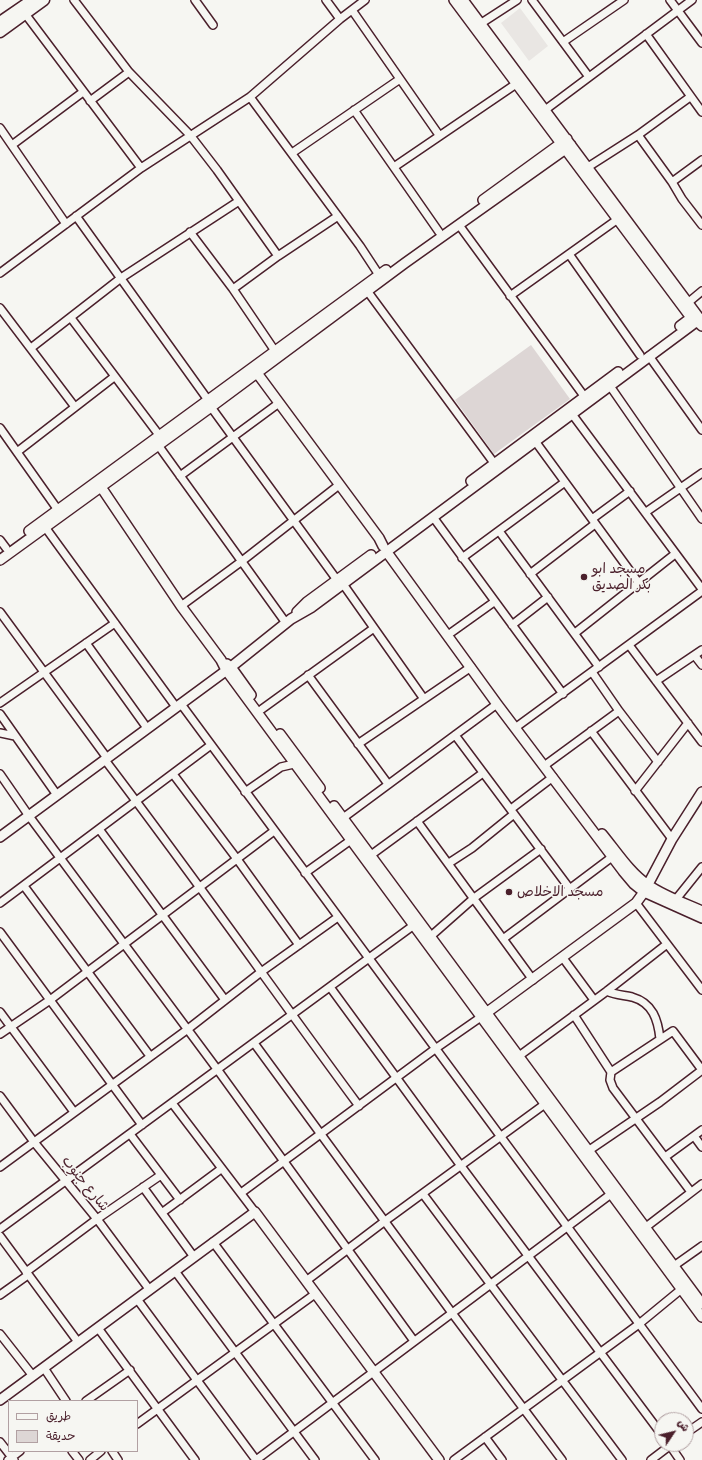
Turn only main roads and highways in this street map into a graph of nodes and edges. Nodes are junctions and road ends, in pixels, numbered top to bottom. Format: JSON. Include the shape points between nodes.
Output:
{"nodes":[{"id":1,"x":32,"y":0,"type":"edge"},
{"id":2,"x":44,"y":0,"type":"edge"},
{"id":3,"x":22,"y":11,"type":"junction"},
{"id":4,"x":0,"y":22,"type":"edge"},
{"id":5,"x":0,"y":32,"type":"edge"}],
"edges":[{"from":1,"to":3,"type":"main road"},
{"from":2,"to":3,"type":"main road"},
{"from":3,"to":4,"type":"main road"},
{"from":3,"to":5,"type":"main road"}]}
